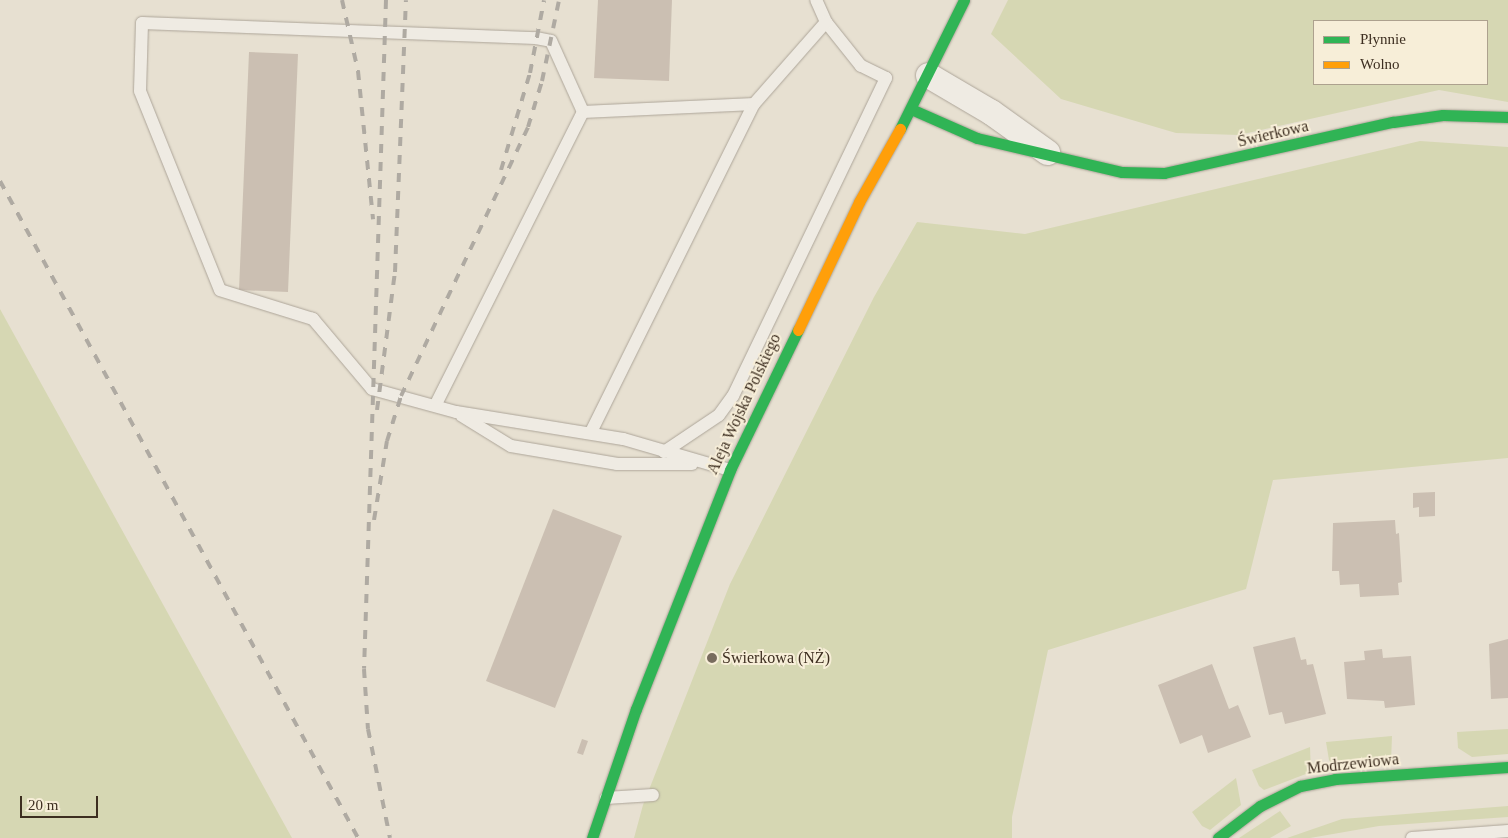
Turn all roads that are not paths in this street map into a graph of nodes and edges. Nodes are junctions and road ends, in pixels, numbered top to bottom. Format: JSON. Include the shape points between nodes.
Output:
{"nodes":[{"id":1,"x":816,"y":0,"type":"edge"},
{"id":2,"x":964,"y":0,"type":"edge"},
{"id":3,"x":826,"y":22,"type":"junction"},
{"id":4,"x":928,"y":75,"type":"junction"},
{"id":5,"x":754,"y":104,"type":"junction"},
{"id":6,"x":911,"y":109,"type":"junction"},
{"id":7,"x":583,"y":112,"type":"junction"},
{"id":8,"x":1508,"y":117,"type":"edge"},
{"id":9,"x":1047,"y":152,"type":"junction"},
{"id":10,"x":436,"y":404,"type":"junction"},
{"id":11,"x":456,"y":412,"type":"junction"},
{"id":12,"x":591,"y":432,"type":"junction"},
{"id":13,"x":664,"y":452,"type":"junction"},
{"id":14,"x":702,"y":464,"type":"junction"},
{"id":15,"x":730,"y":470,"type":"junction"},
{"id":16,"x":1508,"y":767,"type":"edge"},
{"id":17,"x":653,"y":795,"type":"dead end"},
{"id":18,"x":606,"y":798,"type":"junction"},
{"id":19,"x":1508,"y":831,"type":"edge"},
{"id":20,"x":592,"y":838,"type":"edge"},
{"id":21,"x":1218,"y":838,"type":"edge"},
{"id":22,"x":1412,"y":838,"type":"edge"}],
"edges":[{"from":1,"to":3,"type":"lane"},
{"from":2,"to":4,"type":"main road","name":"Aleja Wojska Polskiego"},
{"from":3,"to":5,"type":"lane"},
{"from":3,"to":13,"type":"lane","via":[[861,66],[886,78],[733,396],[720,416]]},
{"from":4,"to":6,"type":"main road","name":"Aleja Wojska Polskiego"},
{"from":4,"to":9,"type":"street","via":[[991,112]]},
{"from":5,"to":7,"type":"lane"},
{"from":5,"to":12,"type":"lane"},
{"from":6,"to":9,"type":"main road","name":"Świerkowa","via":[[977,138]]},
{"from":6,"to":15,"type":"main road","name":"Aleja Wojska Polskiego","via":[[858,202]]},
{"from":7,"to":10,"type":"lane"},
{"from":7,"to":10,"type":"lane","via":[[551,41],[142,23],[140,91],[220,290],[313,319],[372,389]]},
{"from":8,"to":9,"type":"main road","name":"Świerkowa","via":[[1443,115],[1393,122],[1164,173],[1122,172],[1081,164]]},
{"from":10,"to":11,"type":"lane"},
{"from":11,"to":12,"type":"lane"},
{"from":11,"to":14,"type":"lane","via":[[511,446],[617,464]]},
{"from":12,"to":13,"type":"lane"},
{"from":13,"to":14,"type":"lane"},
{"from":14,"to":15,"type":"lane"},
{"from":15,"to":18,"type":"main road","name":"Aleja Wojska Polskiego","via":[[676,601]]},
{"from":16,"to":21,"type":"main road","name":"Modrzewiowa","via":[[1335,779],[1300,786],[1260,806]]},
{"from":17,"to":18,"type":"lane"},
{"from":18,"to":20,"type":"main road","name":"Aleja Wojska Polskiego"},
{"from":19,"to":22,"type":"lane"}]}
